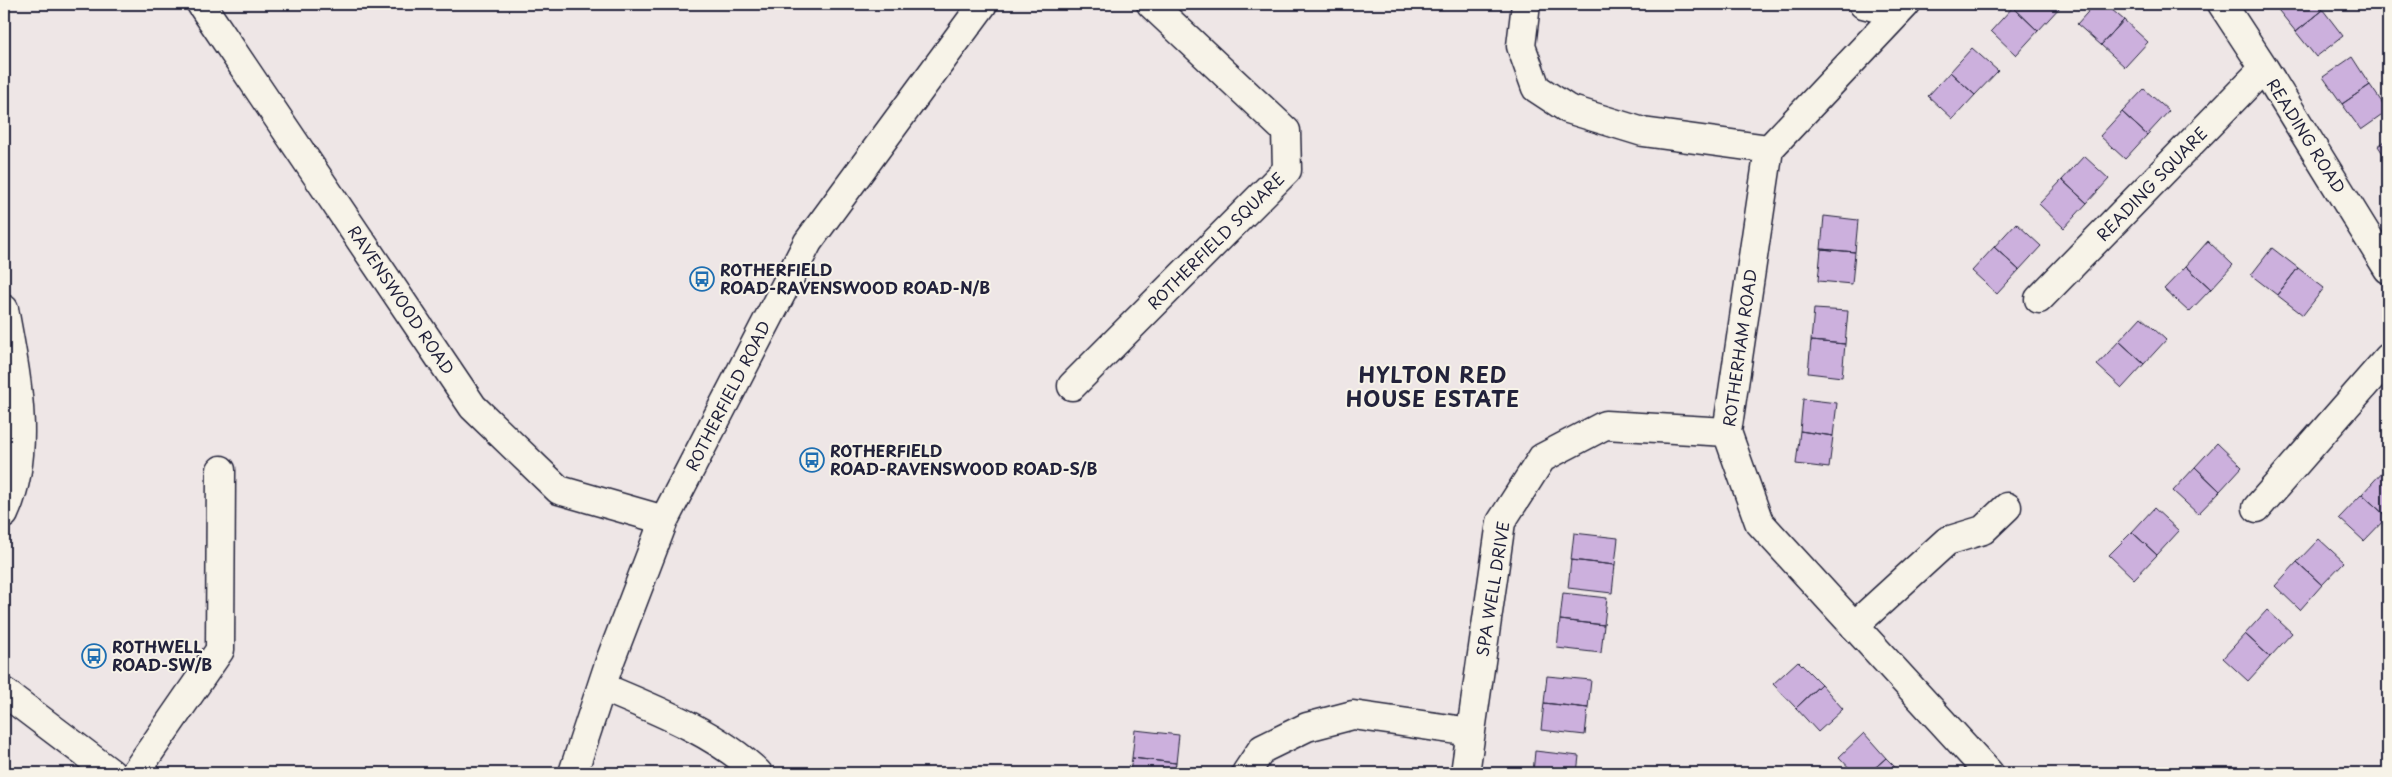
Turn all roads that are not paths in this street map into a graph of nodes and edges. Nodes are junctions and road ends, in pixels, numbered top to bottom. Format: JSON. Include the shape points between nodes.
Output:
{"nodes":[{"id":1,"x":201,"y":4,"type":"edge"},
{"id":2,"x":983,"y":4,"type":"edge"},
{"id":3,"x":1152,"y":4,"type":"edge"},
{"id":4,"x":1526,"y":4,"type":"edge"},
{"id":5,"x":1864,"y":4,"type":"edge"},
{"id":6,"x":2222,"y":4,"type":"edge"},
{"id":7,"x":1902,"y":9,"type":"edge"},
{"id":8,"x":2264,"y":68,"type":"junction"},
{"id":9,"x":1769,"y":149,"type":"junction"},
{"id":10,"x":2388,"y":269,"type":"edge"},
{"id":11,"x":2039,"y":300,"type":"dead end"},
{"id":12,"x":4,"y":308,"type":"edge"},
{"id":13,"x":2388,"y":358,"type":"edge"},
{"id":14,"x":1072,"y":386,"type":"dead end"},
{"id":15,"x":1727,"y":432,"type":"junction"},
{"id":16,"x":221,"y":470,"type":"dead end"},
{"id":17,"x":2007,"y":507,"type":"dead end"},
{"id":18,"x":2257,"y":508,"type":"dead end"},
{"id":19,"x":4,"y":514,"type":"edge"},
{"id":20,"x":664,"y":520,"type":"junction"},
{"id":21,"x":1854,"y":626,"type":"junction"},
{"id":22,"x":602,"y":688,"type":"junction"},
{"id":23,"x":4,"y":692,"type":"edge"},
{"id":24,"x":1471,"y":732,"type":"junction"},
{"id":25,"x":111,"y":773,"type":"edge"},
{"id":26,"x":135,"y":773,"type":"edge"},
{"id":27,"x":573,"y":773,"type":"edge"},
{"id":28,"x":758,"y":773,"type":"edge"},
{"id":29,"x":1246,"y":773,"type":"edge"},
{"id":30,"x":1465,"y":773,"type":"edge"},
{"id":31,"x":1989,"y":773,"type":"edge"}],
"edges":[{"from":1,"to":20,"type":"street","name":"RAVENSWOOD ROAD","via":[[473,407],[559,490]]},
{"from":2,"to":20,"type":"street","name":"ROTHERFIELD ROAD","via":[[808,242]]},
{"from":3,"to":14,"type":"street","name":"ROTHERFIELD SQUARE","via":[[1286,132],[1287,170]]},
{"from":4,"to":9,"type":"street","via":[[1521,46],[1536,88],[1568,109],[1643,132]]},
{"from":5,"to":7,"type":"street"},
{"from":6,"to":8,"type":"street","name":"READING ROAD"},
{"from":7,"to":9,"type":"street"},
{"from":8,"to":10,"type":"street","name":"READING ROAD"},
{"from":8,"to":11,"type":"street","name":"READING SQUARE"},
{"from":9,"to":15,"type":"street","name":"ROTHERHAM ROAD"},
{"from":12,"to":19,"type":"street","via":[[16,379],[20,450],[14,492]]},
{"from":13,"to":18,"type":"street"},
{"from":15,"to":21,"type":"street","name":"ROTHERHAM ROAD","via":[[1758,522]]},
{"from":15,"to":24,"type":"street","name":"SPA WELL DRIVE","via":[[1606,425],[1542,458],[1501,522]]},
{"from":16,"to":26,"type":"street","via":[[220,650]]},
{"from":17,"to":21,"type":"street","via":[[1983,530],[1948,540]]},
{"from":20,"to":22,"type":"street","name":"ROTHERFIELD ROAD"},
{"from":21,"to":31,"type":"street","name":"ROTHERHAM ROAD"},
{"from":22,"to":27,"type":"street","name":"ROTHERFIELD ROAD"},
{"from":22,"to":28,"type":"street","via":[[671,716],[743,758]]},
{"from":23,"to":25,"type":"street"},
{"from":24,"to":29,"type":"street","via":[[1353,715],[1307,727],[1262,748]]},
{"from":24,"to":30,"type":"street","name":"SPA WELL DRIVE"}]}
